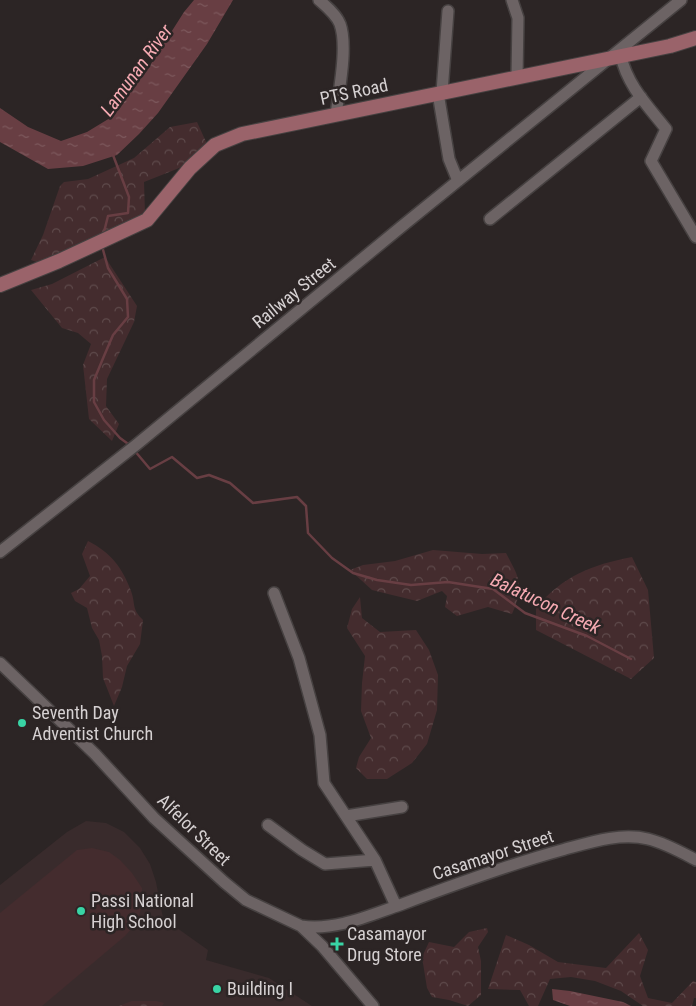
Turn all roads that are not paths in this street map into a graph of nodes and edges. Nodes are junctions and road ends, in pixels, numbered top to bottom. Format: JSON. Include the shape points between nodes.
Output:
{"nodes":[{"id":1,"x":319,"y":0,"type":"edge"},
{"id":2,"x":512,"y":0,"type":"edge"},
{"id":3,"x":681,"y":0,"type":"edge"},
{"id":4,"x":448,"y":11,"type":"dead end"},
{"id":5,"x":696,"y":38,"type":"edge"},
{"id":6,"x":614,"y":58,"type":"junction"},
{"id":7,"x":517,"y":77,"type":"junction"},
{"id":8,"x":440,"y":92,"type":"junction"},
{"id":9,"x":641,"y":96,"type":"junction"},
{"id":10,"x":336,"y":114,"type":"junction"},
{"id":11,"x":458,"y":181,"type":"junction"},
{"id":12,"x":490,"y":218,"type":"dead end"},
{"id":13,"x":696,"y":237,"type":"edge"},
{"id":14,"x":0,"y":285,"type":"edge"},
{"id":15,"x":0,"y":552,"type":"edge"},
{"id":16,"x":274,"y":593,"type":"dead end"},
{"id":17,"x":0,"y":663,"type":"edge"},
{"id":18,"x":402,"y":807,"type":"dead end"},
{"id":19,"x":346,"y":816,"type":"junction"},
{"id":20,"x":268,"y":825,"type":"dead end"},
{"id":21,"x":375,"y":860,"type":"junction"},
{"id":22,"x":696,"y":860,"type":"edge"},
{"id":23,"x":396,"y":906,"type":"junction"},
{"id":24,"x":301,"y":926,"type":"junction"},
{"id":25,"x":373,"y":1006,"type":"edge"}],
"edges":[{"from":1,"to":10,"type":"street","via":[[339,23],[344,42]]},
{"from":2,"to":7,"type":"street","via":[[518,18]]},
{"from":3,"to":6,"type":"street","name":"Railway Street"},
{"from":4,"to":8,"type":"street"},
{"from":5,"to":6,"type":"main road","name":"PTS Road"},
{"from":6,"to":7,"type":"main road","name":"PTS Road"},
{"from":6,"to":9,"type":"street"},
{"from":6,"to":11,"type":"street","name":"Railway Street"},
{"from":7,"to":8,"type":"main road","name":"PTS Road"},
{"from":8,"to":10,"type":"main road","name":"PTS Road"},
{"from":8,"to":11,"type":"street","via":[[449,159]]},
{"from":9,"to":12,"type":"street"},
{"from":9,"to":13,"type":"street","via":[[666,129],[651,161]]},
{"from":10,"to":14,"type":"main road","name":"PTS Road","via":[[242,134],[215,146],[190,168],[147,220],[59,262]]},
{"from":11,"to":15,"type":"street","name":"Railway Street"},
{"from":16,"to":19,"type":"street","via":[[299,658],[320,735],[324,784]]},
{"from":17,"to":24,"type":"street","name":"Alfelor Street","via":[[95,754],[154,818],[224,882],[246,900]]},
{"from":18,"to":19,"type":"street"},
{"from":19,"to":21,"type":"street"},
{"from":20,"to":21,"type":"street","via":[[326,864]]},
{"from":21,"to":23,"type":"street"},
{"from":22,"to":23,"type":"street","name":"Casamayor Street","via":[[675,848],[646,838],[620,838],[588,843],[516,863]]},
{"from":23,"to":24,"type":"street","name":"Casamayor Street","via":[[335,926]]},
{"from":24,"to":25,"type":"street","name":"Alfelor Street"}]}
